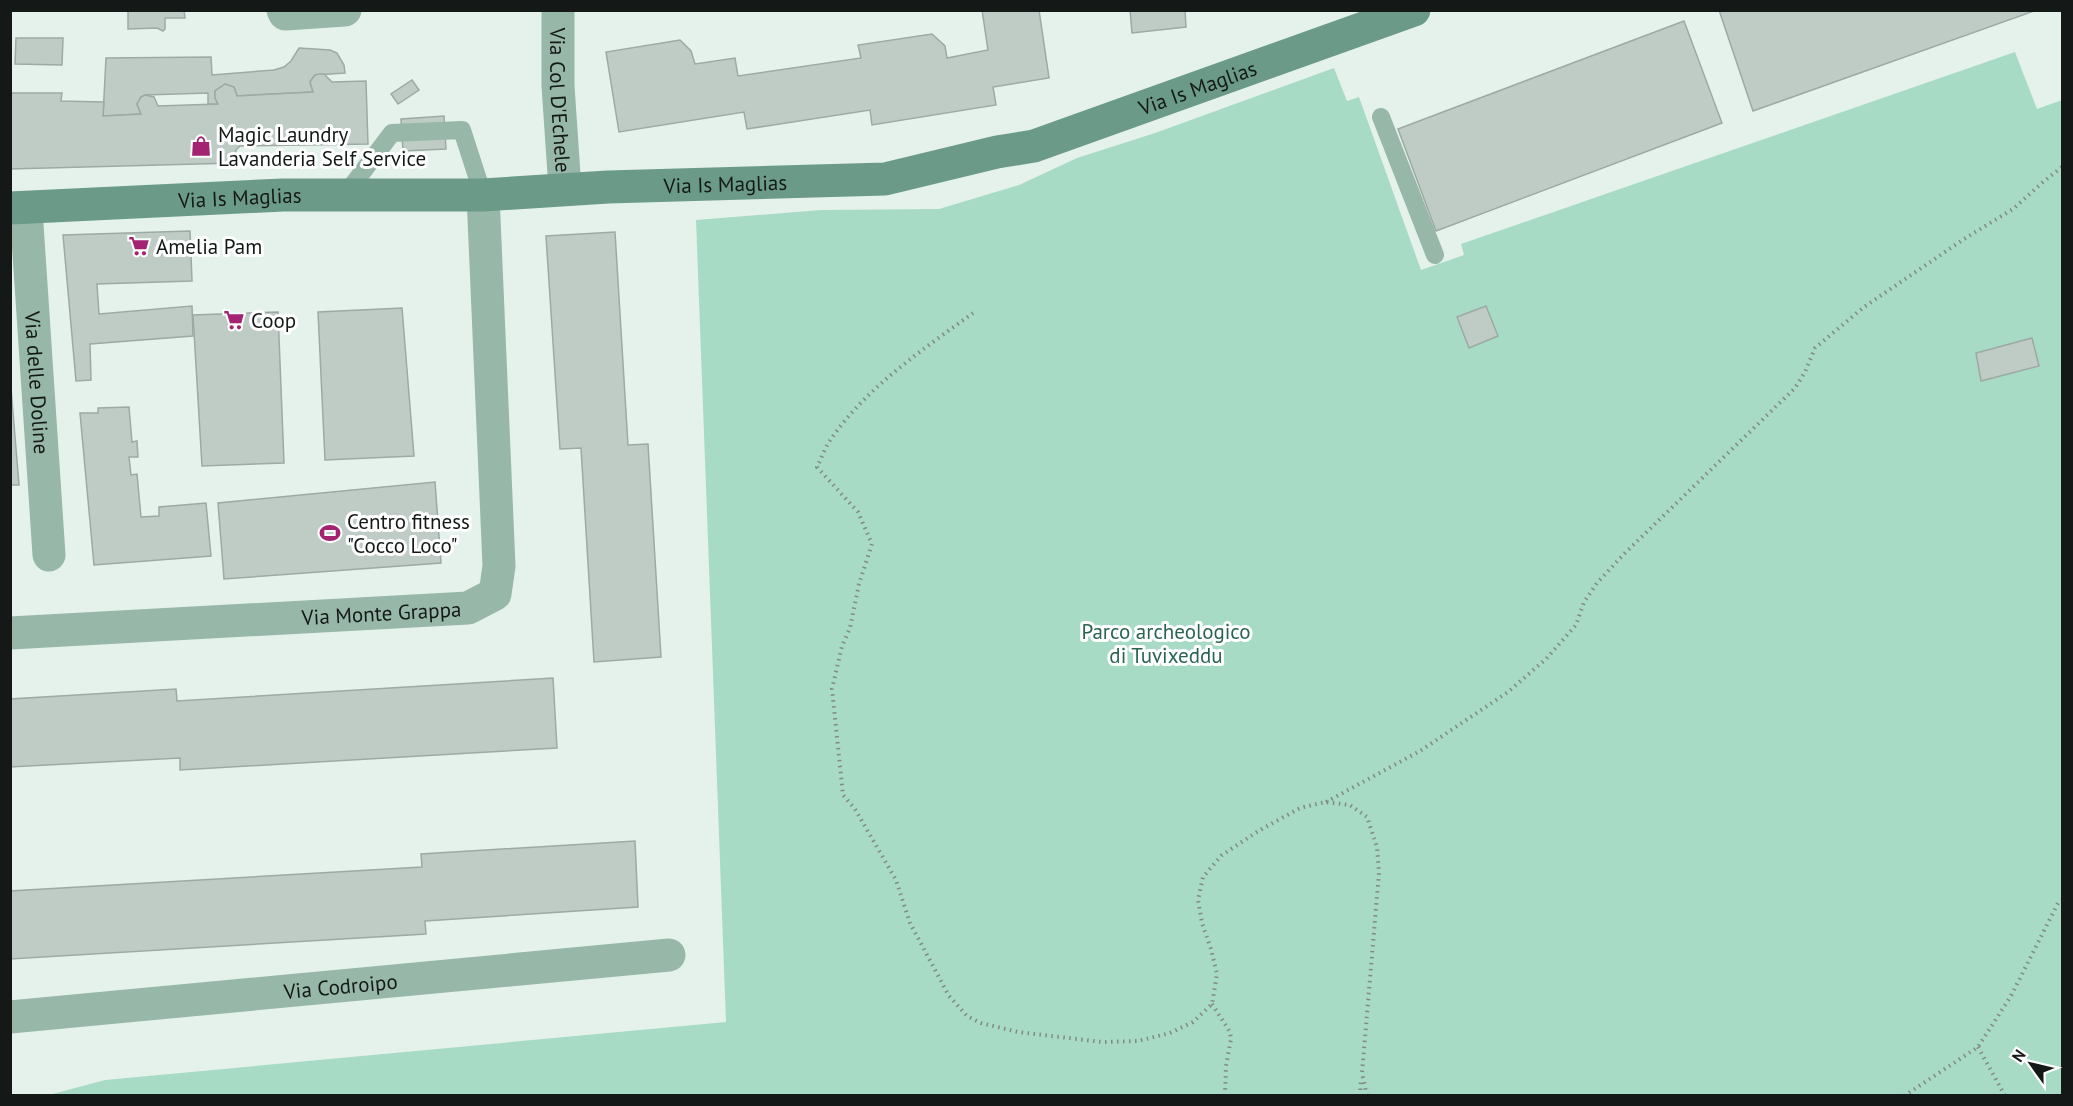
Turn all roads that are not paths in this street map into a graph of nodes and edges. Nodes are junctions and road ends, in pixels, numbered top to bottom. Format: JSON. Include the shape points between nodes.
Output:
{"nodes":[{"id":1,"x":283,"y":10,"type":"edge"},
{"id":2,"x":345,"y":10,"type":"edge"},
{"id":3,"x":558,"y":10,"type":"edge"},
{"id":4,"x":1414,"y":10,"type":"edge"},
{"id":5,"x":1381,"y":117,"type":"dead end"},
{"id":6,"x":565,"y":189,"type":"junction"},
{"id":7,"x":345,"y":195,"type":"junction"},
{"id":8,"x":483,"y":195,"type":"junction"},
{"id":9,"x":18,"y":208,"type":"edge"},
{"id":10,"x":1436,"y":255,"type":"dead end"},
{"id":11,"x":49,"y":555,"type":"dead end"},
{"id":12,"x":10,"y":633,"type":"edge"},
{"id":13,"x":669,"y":955,"type":"dead end"},
{"id":14,"x":10,"y":1017,"type":"edge"}],
"edges":[{"from":1,"to":2,"type":"street","via":[[285,14]]},
{"from":3,"to":6,"type":"street","name":"Via Col D'Echele"},
{"from":4,"to":6,"type":"street","name":"Via Is Maglias","via":[[1034,146],[885,179]]},
{"from":5,"to":10,"type":"lane"},
{"from":6,"to":8,"type":"street","name":"Via Is Maglias"},
{"from":7,"to":8,"type":"street","name":"Via Is Maglias"},
{"from":7,"to":8,"type":"lane","via":[[392,133],[462,130]]},
{"from":7,"to":9,"type":"street","name":"Via Is Maglias"},
{"from":8,"to":12,"type":"street","name":"Via Monte Grappa","via":[[499,566],[495,594],[468,608]]},
{"from":9,"to":11,"type":"street","name":"Via delle Doline"},
{"from":13,"to":14,"type":"street","name":"Via Codroipo"}]}
